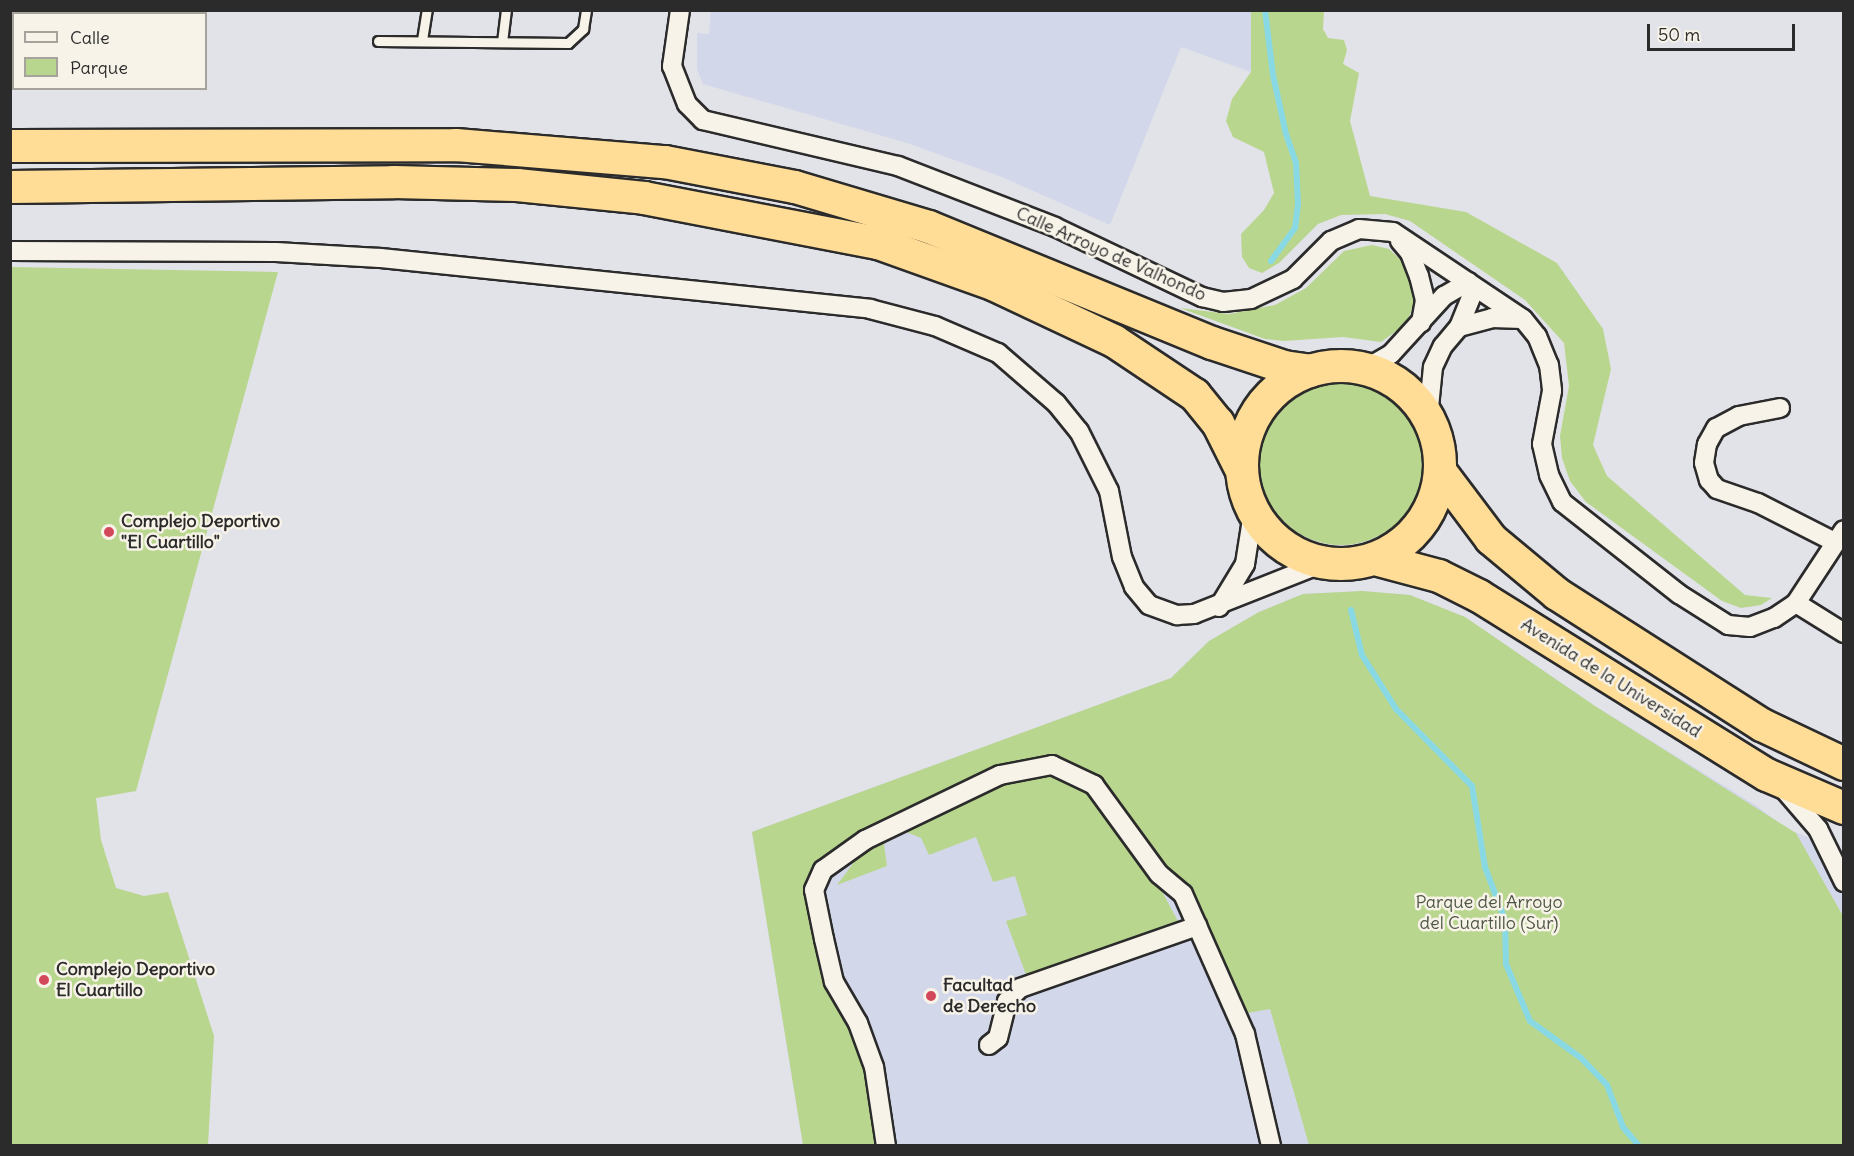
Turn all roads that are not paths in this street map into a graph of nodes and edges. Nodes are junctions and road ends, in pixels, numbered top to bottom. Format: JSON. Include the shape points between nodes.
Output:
{"nodes":[{"id":1,"x":427,"y":10,"type":"edge"},
{"id":2,"x":506,"y":10,"type":"edge"},
{"id":3,"x":586,"y":10,"type":"edge"},
{"id":4,"x":680,"y":10,"type":"edge"},
{"id":5,"x":422,"y":40,"type":"junction"},
{"id":6,"x":378,"y":41,"type":"dead end"},
{"id":7,"x":502,"y":42,"type":"junction"},
{"id":8,"x":10,"y":146,"type":"edge"},
{"id":9,"x":10,"y":187,"type":"edge"},
{"id":10,"x":1393,"y":232,"type":"junction"},
{"id":11,"x":10,"y":251,"type":"edge"},
{"id":12,"x":1468,"y":282,"type":"junction"},
{"id":13,"x":1523,"y":319,"type":"junction"},
{"id":14,"x":1421,"y":325,"type":"junction"},
{"id":15,"x":1459,"y":327,"type":"junction"},
{"id":16,"x":1365,"y":369,"type":"junction"},
{"id":17,"x":1311,"y":370,"type":"junction"},
{"id":18,"x":1780,"y":408,"type":"dead end"},
{"id":19,"x":1428,"y":417,"type":"junction"},
{"id":20,"x":1240,"y":467,"type":"junction"},
{"id":21,"x":1440,"y":471,"type":"junction"},
{"id":22,"x":1253,"y":513,"type":"junction"},
{"id":23,"x":1837,"y":543,"type":"edge"},
{"id":24,"x":1375,"y":559,"type":"junction"},
{"id":25,"x":1323,"y":563,"type":"junction"},
{"id":26,"x":1796,"y":603,"type":"junction"},
{"id":27,"x":1219,"y":607,"type":"junction"},
{"id":28,"x":1844,"y":633,"type":"edge"},
{"id":29,"x":1844,"y":764,"type":"edge"},
{"id":30,"x":1776,"y":780,"type":"junction"},
{"id":31,"x":1844,"y":808,"type":"edge"},
{"id":32,"x":1844,"y":882,"type":"edge"},
{"id":33,"x":1197,"y":926,"type":"junction"},
{"id":34,"x":989,"y":1045,"type":"dead end"},
{"id":35,"x":886,"y":1146,"type":"edge"},
{"id":36,"x":1271,"y":1146,"type":"edge"}],
"edges":[{"from":1,"to":5,"type":"lane"},
{"from":2,"to":7,"type":"lane"},
{"from":3,"to":7,"type":"lane","via":[[583,28],[567,43]]},
{"from":4,"to":10,"type":"street","name":"Calle Arroyo de Valhondo","via":[[672,66],[687,104],[703,120],[898,166],[1055,227],[1202,297],[1223,302],[1251,299],[1293,279],[1331,241],[1359,230]]},
{"from":5,"to":6,"type":"lane"},
{"from":5,"to":7,"type":"lane"},
{"from":8,"to":17,"type":"highway","via":[[456,145],[664,162],[795,187],[929,227],[1212,343],[1284,367]]},
{"from":9,"to":20,"type":"highway","via":[[394,182],[517,185],[644,198],[878,243],[995,285],[1114,341],[1195,395],[1218,423]]},
{"from":10,"to":12,"type":"street"},
{"from":10,"to":14,"type":"street","via":[[1410,253],[1419,276],[1425,300]]},
{"from":11,"to":27,"type":"street","via":[[276,252],[380,258],[870,309],[935,326],[998,353],[1034,380],[1079,431],[1109,491],[1122,557],[1134,587],[1149,604],[1177,615]]},
{"from":12,"to":13,"type":"street"},
{"from":12,"to":14,"type":"street","via":[[1444,296]]},
{"from":12,"to":15,"type":"street","via":[[1471,297]]},
{"from":13,"to":15,"type":"street","via":[[1492,318]]},
{"from":13,"to":26,"type":"street","via":[[1538,336],[1549,365],[1552,391],[1542,444],[1549,475],[1562,502],[1679,594],[1728,625],[1750,627],[1774,618]]},
{"from":14,"to":16,"type":"street","via":[[1390,354]]},
{"from":15,"to":19,"type":"street","via":[[1443,346],[1433,367]]},
{"from":16,"to":17,"type":"highway","via":[[1343,366]]},
{"from":16,"to":19,"type":"highway","via":[[1401,386]]},
{"from":17,"to":20,"type":"highway","via":[[1275,390],[1256,413],[1244,441]]},
{"from":18,"to":23,"type":"street","via":[[1739,416],[1716,428],[1707,444],[1704,463],[1709,480],[1717,489],[1758,503]]},
{"from":19,"to":21,"type":"highway","via":[[1438,443]]},
{"from":20,"to":22,"type":"highway"},
{"from":21,"to":24,"type":"highway","via":[[1430,508],[1416,530]]},
{"from":21,"to":29,"type":"highway","via":[[1491,539],[1557,594],[1762,724]]},
{"from":22,"to":25,"type":"highway","via":[[1282,546]]},
{"from":22,"to":27,"type":"street","via":[[1245,564]]},
{"from":23,"to":26,"type":"street"},
{"from":24,"to":25,"type":"highway"},
{"from":24,"to":30,"type":"highway","name":"Avenida de la Universidad","via":[[1439,576],[1479,596]]},
{"from":25,"to":27,"type":"street"},
{"from":26,"to":28,"type":"street"},
{"from":30,"to":31,"type":"highway","name":"Avenida de la Universidad"},
{"from":30,"to":32,"type":"street","via":[[1818,829]]},
{"from":33,"to":34,"type":"street","via":[[1020,988],[1006,1001],[998,1038]]},
{"from":33,"to":35,"type":"street","via":[[1183,894],[1159,874],[1094,785],[1052,765],[1000,775],[849,849],[822,870],[814,890],[834,982],[858,1023],[874,1067]]},
{"from":33,"to":36,"type":"street","via":[[1245,1034]]}]}
